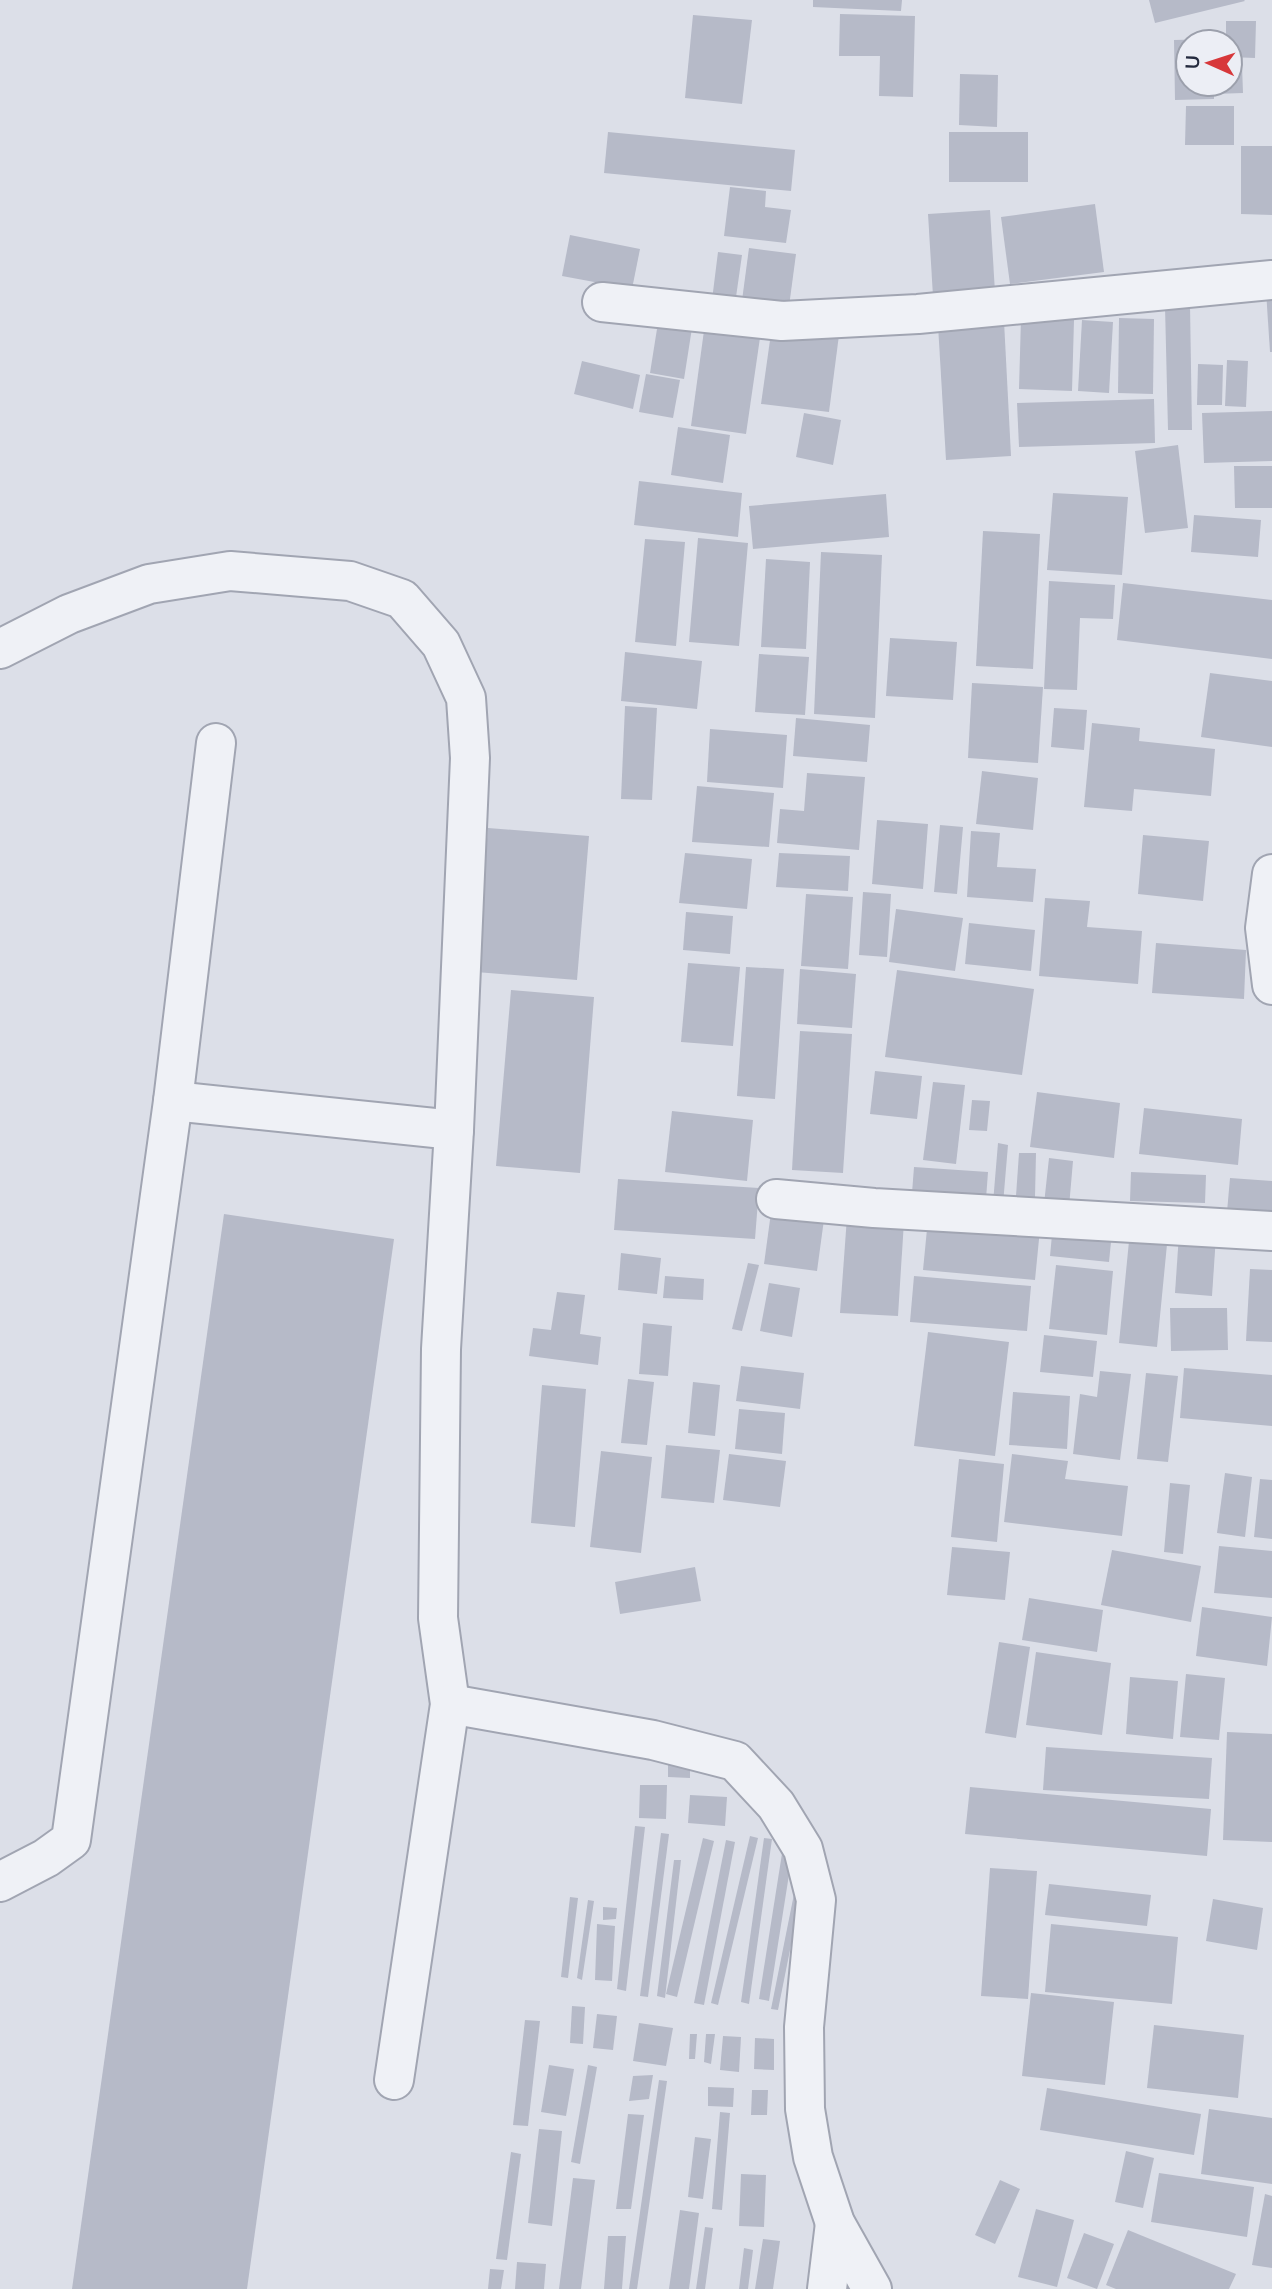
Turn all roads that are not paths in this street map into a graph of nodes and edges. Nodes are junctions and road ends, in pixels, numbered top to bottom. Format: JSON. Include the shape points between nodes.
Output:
{"nodes":[{"id":1,"x":1272,"y":280,"type":"edge"},
{"id":2,"x":602,"y":302,"type":"dead end"},
{"id":3,"x":0,"y":649,"type":"edge"},
{"id":4,"x":216,"y":743,"type":"dead end"},
{"id":5,"x":1272,"y":874,"type":"edge"},
{"id":6,"x":1272,"y":985,"type":"edge"},
{"id":7,"x":173,"y":1101,"type":"junction"},
{"id":8,"x":454,"y":1130,"type":"junction"},
{"id":9,"x":776,"y":1199,"type":"dead end"},
{"id":10,"x":1272,"y":1231,"type":"edge"},
{"id":11,"x":450,"y":1704,"type":"junction"},
{"id":12,"x":0,"y":1882,"type":"edge"},
{"id":13,"x":394,"y":2080,"type":"dead end"},
{"id":14,"x":835,"y":2223,"type":"junction"},
{"id":15,"x":827,"y":2289,"type":"edge"},
{"id":16,"x":872,"y":2289,"type":"edge"}],
"edges":[{"from":1,"to":2,"type":"street","via":[[918,314],[782,321]]},
{"from":3,"to":8,"type":"street","via":[[69,614],[149,584],[230,571],[350,581],[402,599],[441,645],[466,698],[470,758]]},
{"from":4,"to":7,"type":"street"},
{"from":5,"to":6,"type":"street","via":[[1265,928]]},
{"from":7,"to":8,"type":"street"},
{"from":7,"to":12,"type":"street","via":[[71,1840]]},
{"from":8,"to":11,"type":"street","via":[[441,1349],[438,1618]]},
{"from":9,"to":10,"type":"street","via":[[874,1209]]},
{"from":11,"to":13,"type":"street"},
{"from":11,"to":14,"type":"street","via":[[653,1740],[735,1761],[776,1805],[803,1849],[816,1900],[804,2027],[805,2109],[813,2157]]},
{"from":14,"to":15,"type":"street"},
{"from":14,"to":16,"type":"street"}]}
